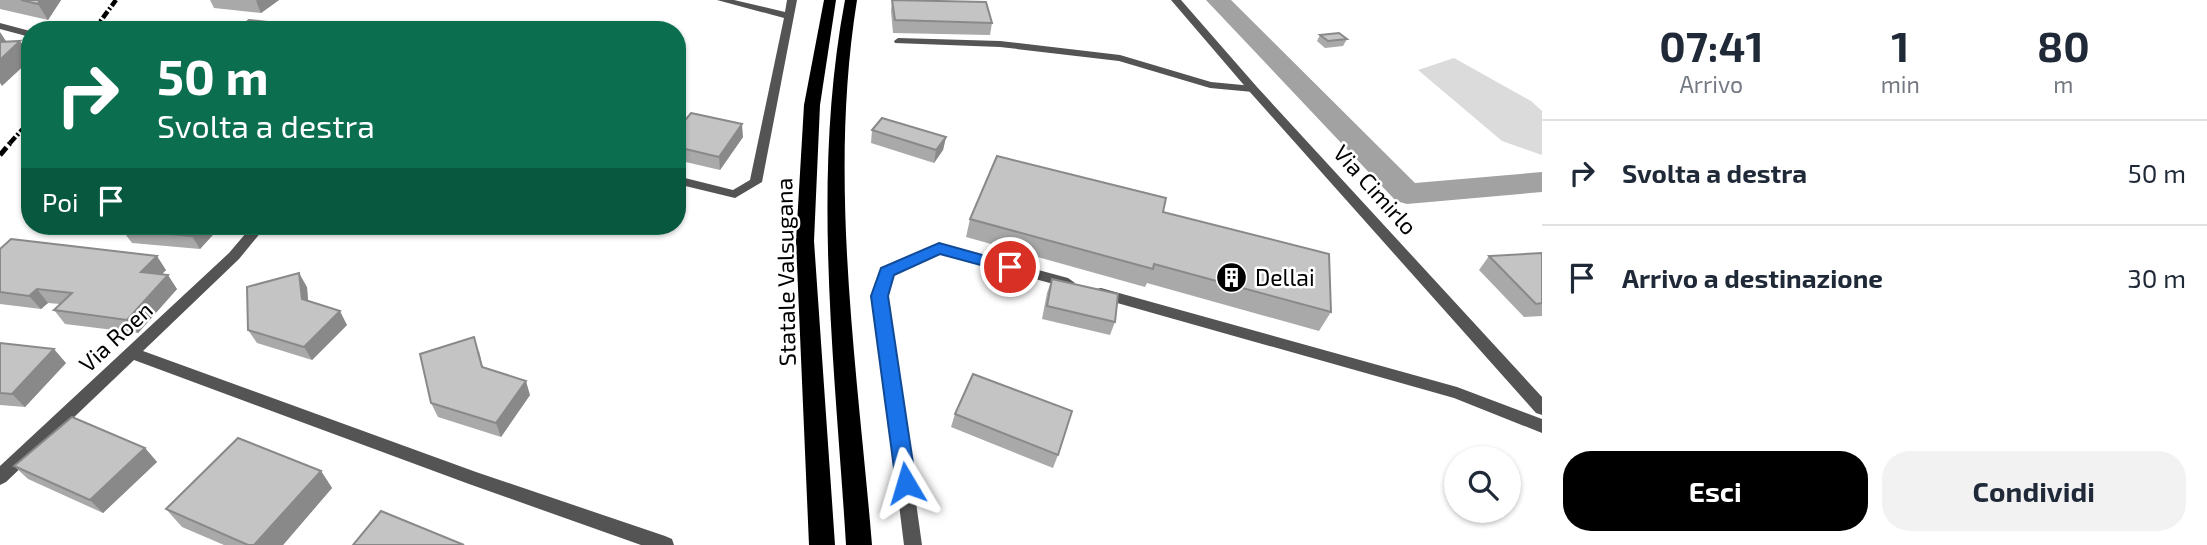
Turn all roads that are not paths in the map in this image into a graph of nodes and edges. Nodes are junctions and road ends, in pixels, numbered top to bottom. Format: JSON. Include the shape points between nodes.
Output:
{"nodes":[{"id":1,"x":722,"y":0,"type":"edge"},
{"id":2,"x":792,"y":0,"type":"edge"},
{"id":3,"x":830,"y":0,"type":"edge"},
{"id":4,"x":851,"y":0,"type":"edge"},
{"id":5,"x":1176,"y":0,"type":"edge"},
{"id":6,"x":788,"y":16,"type":"junction"},
{"id":7,"x":0,"y":26,"type":"edge"},
{"id":8,"x":21,"y":32,"type":"edge"},
{"id":9,"x":898,"y":41,"type":"dead end"},
{"id":10,"x":1253,"y":89,"type":"junction"},
{"id":11,"x":686,"y":182,"type":"edge"},
{"id":12,"x":252,"y":235,"type":"edge"},
{"id":13,"x":132,"y":353,"type":"junction"},
{"id":14,"x":1542,"y":408,"type":"edge"},
{"id":15,"x":1542,"y":426,"type":"edge"},
{"id":16,"x":0,"y":477,"type":"edge"},
{"id":17,"x":665,"y":545,"type":"edge"},
{"id":18,"x":822,"y":545,"type":"edge"},
{"id":19,"x":859,"y":545,"type":"edge"},
{"id":20,"x":913,"y":545,"type":"edge"}],
"edges":[{"from":1,"to":6,"type":"street"},
{"from":2,"to":6,"type":"street"},
{"from":3,"to":18,"type":"highway","name":"Statale Valsugana","via":[[811,105],[805,241]]},
{"from":4,"to":19,"type":"highway","via":[[837,106],[836,240]]},
{"from":5,"to":10,"type":"street","name":"Via Cimirlo"},
{"from":6,"to":11,"type":"street","via":[[756,182],[735,194]]},
{"from":7,"to":8,"type":"street"},
{"from":9,"to":10,"type":"lane","via":[[1000,44],[1120,58],[1210,85]]},
{"from":10,"to":14,"type":"street","name":"Via Cimirlo"},
{"from":12,"to":13,"type":"street","name":"Via Roen"},
{"from":13,"to":16,"type":"street","name":"Via Roen"},
{"from":13,"to":17,"type":"street"},
{"from":15,"to":20,"type":"street","via":[[1457,393],[939,248],[887,272],[880,296]]}]}
